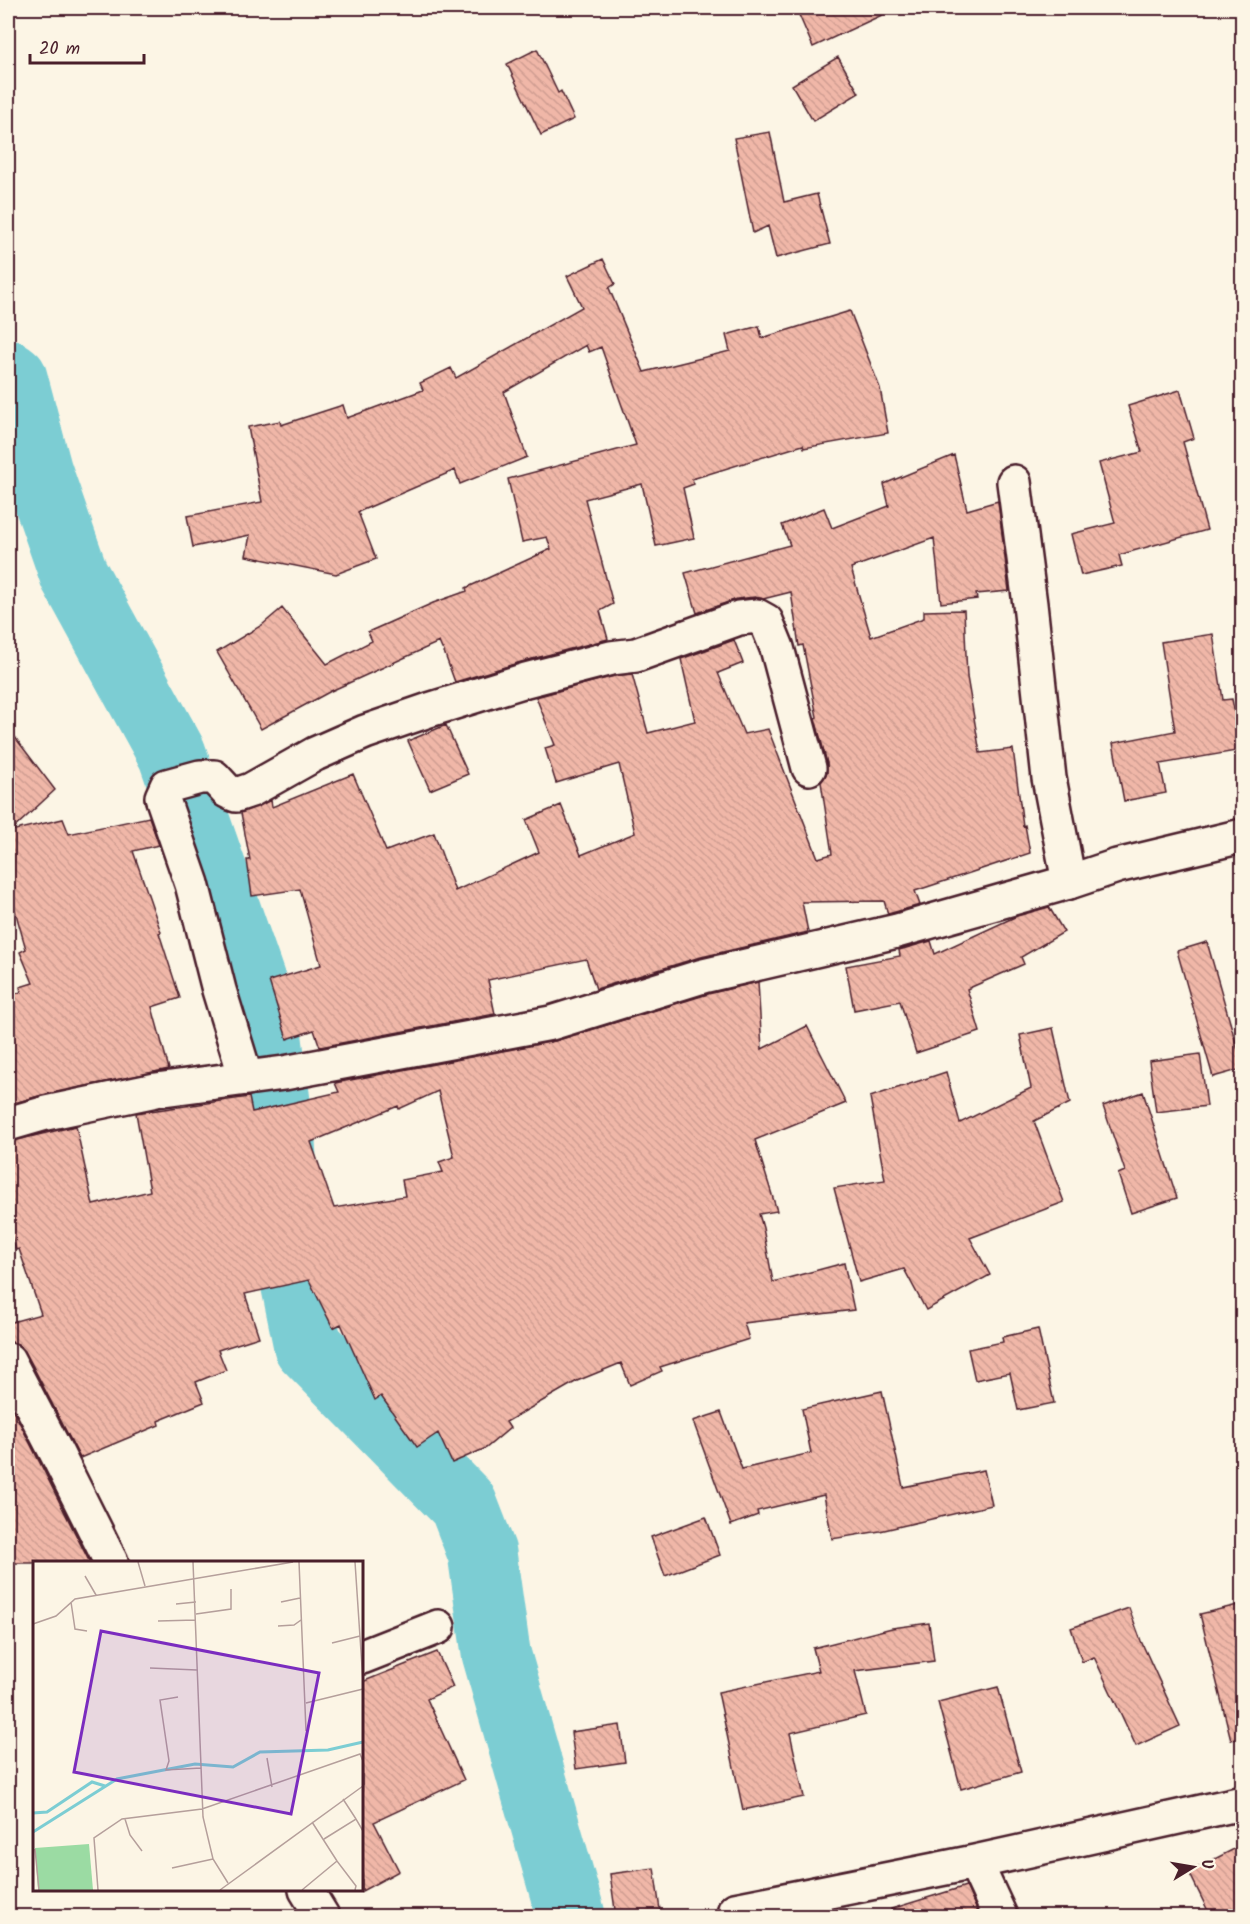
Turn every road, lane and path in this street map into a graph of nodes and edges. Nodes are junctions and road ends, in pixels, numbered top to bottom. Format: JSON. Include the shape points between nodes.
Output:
{"nodes":[{"id":1,"x":1014,"y":482,"type":"dead end"},
{"id":2,"x":809,"y":768,"type":"dead end"},
{"id":3,"x":1242,"y":836,"type":"edge"},
{"id":4,"x":1069,"y":882,"type":"junction"},
{"id":5,"x":264,"y":1076,"type":"junction"},
{"id":6,"x":8,"y":1124,"type":"edge"},
{"id":7,"x":8,"y":1359,"type":"edge"},
{"id":8,"x":110,"y":1561,"type":"edge"},
{"id":9,"x":438,"y":1627,"type":"dead end"},
{"id":10,"x":363,"y":1656,"type":"edge"},
{"id":11,"x":1242,"y":1803,"type":"edge"},
{"id":12,"x":975,"y":1862,"type":"junction"},
{"id":13,"x":307,"y":1891,"type":"edge"},
{"id":14,"x":735,"y":1910,"type":"dead end"},
{"id":15,"x":322,"y":1917,"type":"edge"},
{"id":16,"x":1000,"y":1917,"type":"edge"}],
"edges":[{"from":1,"to":4,"type":"street","via":[[1049,778]]},
{"from":2,"to":5,"type":"street","via":[[777,648],[766,621],[758,616],[739,618],[636,655],[526,680],[408,717],[315,754],[236,795],[214,777],[167,786],[162,797],[192,884],[219,990]]},
{"from":3,"to":4,"type":"street","via":[[1117,866]]},
{"from":4,"to":5,"type":"street","via":[[897,931],[703,976],[551,1023]]},
{"from":5,"to":6,"type":"street","via":[[156,1090]]},
{"from":7,"to":8,"type":"street"},
{"from":9,"to":10,"type":"street"},
{"from":11,"to":12,"type":"street"},
{"from":12,"to":14,"type":"street"},
{"from":12,"to":16,"type":"street"},
{"from":13,"to":15,"type":"street"}]}
